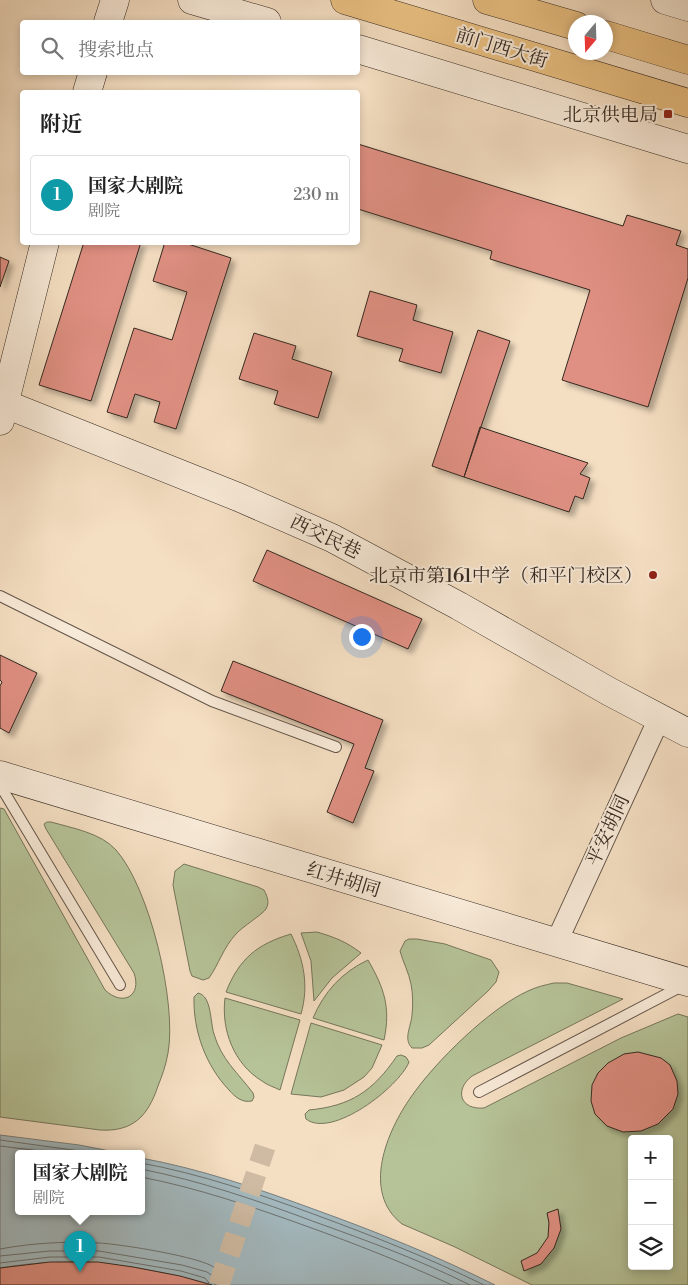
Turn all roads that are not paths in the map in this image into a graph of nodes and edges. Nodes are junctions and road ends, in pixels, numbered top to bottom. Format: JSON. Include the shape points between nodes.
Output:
{"nodes":[{"id":1,"x":115,"y":0,"type":"edge"},
{"id":2,"x":192,"y":0,"type":"edge"},
{"id":3,"x":345,"y":0,"type":"edge"},
{"id":4,"x":487,"y":0,"type":"edge"},
{"id":5,"x":665,"y":0,"type":"edge"},
{"id":6,"x":688,"y":7,"type":"edge"},
{"id":7,"x":109,"y":20,"type":"edge"},
{"id":8,"x":261,"y":20,"type":"edge"},
{"id":9,"x":568,"y":24,"type":"edge"},
{"id":10,"x":613,"y":37,"type":"edge"},
{"id":11,"x":360,"y":50,"type":"edge"},
{"id":12,"x":688,"y":60,"type":"edge"},
{"id":13,"x":92,"y":75,"type":"edge"},
{"id":14,"x":88,"y":90,"type":"edge"},
{"id":15,"x":688,"y":103,"type":"edge"},
{"id":16,"x":688,"y":149,"type":"edge"},
{"id":17,"x":44,"y":245,"type":"edge"},
{"id":18,"x":2,"y":410,"type":"edge"},
{"id":19,"x":0,"y":596,"type":"edge"},
{"id":20,"x":659,"y":719,"type":"junction"},
{"id":21,"x":688,"y":732,"type":"edge"},
{"id":22,"x":336,"y":747,"type":"dead end"},
{"id":23,"x":0,"y":775,"type":"edge"},
{"id":24,"x":0,"y":785,"type":"edge"},
{"id":25,"x":556,"y":943,"type":"junction"},
{"id":26,"x":688,"y":982,"type":"edge"},
{"id":27,"x":120,"y":985,"type":"dead end"},
{"id":28,"x":479,"y":1092,"type":"dead end"}],
"edges":[{"from":1,"to":7,"type":"street"},
{"from":2,"to":8,"type":"street"},
{"from":3,"to":15,"type":"main road","name":"前门西大街"},
{"from":4,"to":9,"type":"main road"},
{"from":5,"to":6,"type":"street"},
{"from":10,"to":12,"type":"main road"},
{"from":11,"to":16,"type":"street"},
{"from":13,"to":14,"type":"street"},
{"from":17,"to":18,"type":"street"},
{"from":18,"to":20,"type":"street","name":"西交民巷","via":[[255,504],[332,538]]},
{"from":19,"to":22,"type":"lane","via":[[212,701]]},
{"from":20,"to":21,"type":"street","name":"西交民巷"},
{"from":20,"to":25,"type":"street","name":"平安胡同"},
{"from":23,"to":25,"type":"street","name":"红井胡同"},
{"from":24,"to":27,"type":"lane"},
{"from":25,"to":26,"type":"street","name":"红井胡同"},
{"from":26,"to":28,"type":"lane"}]}
